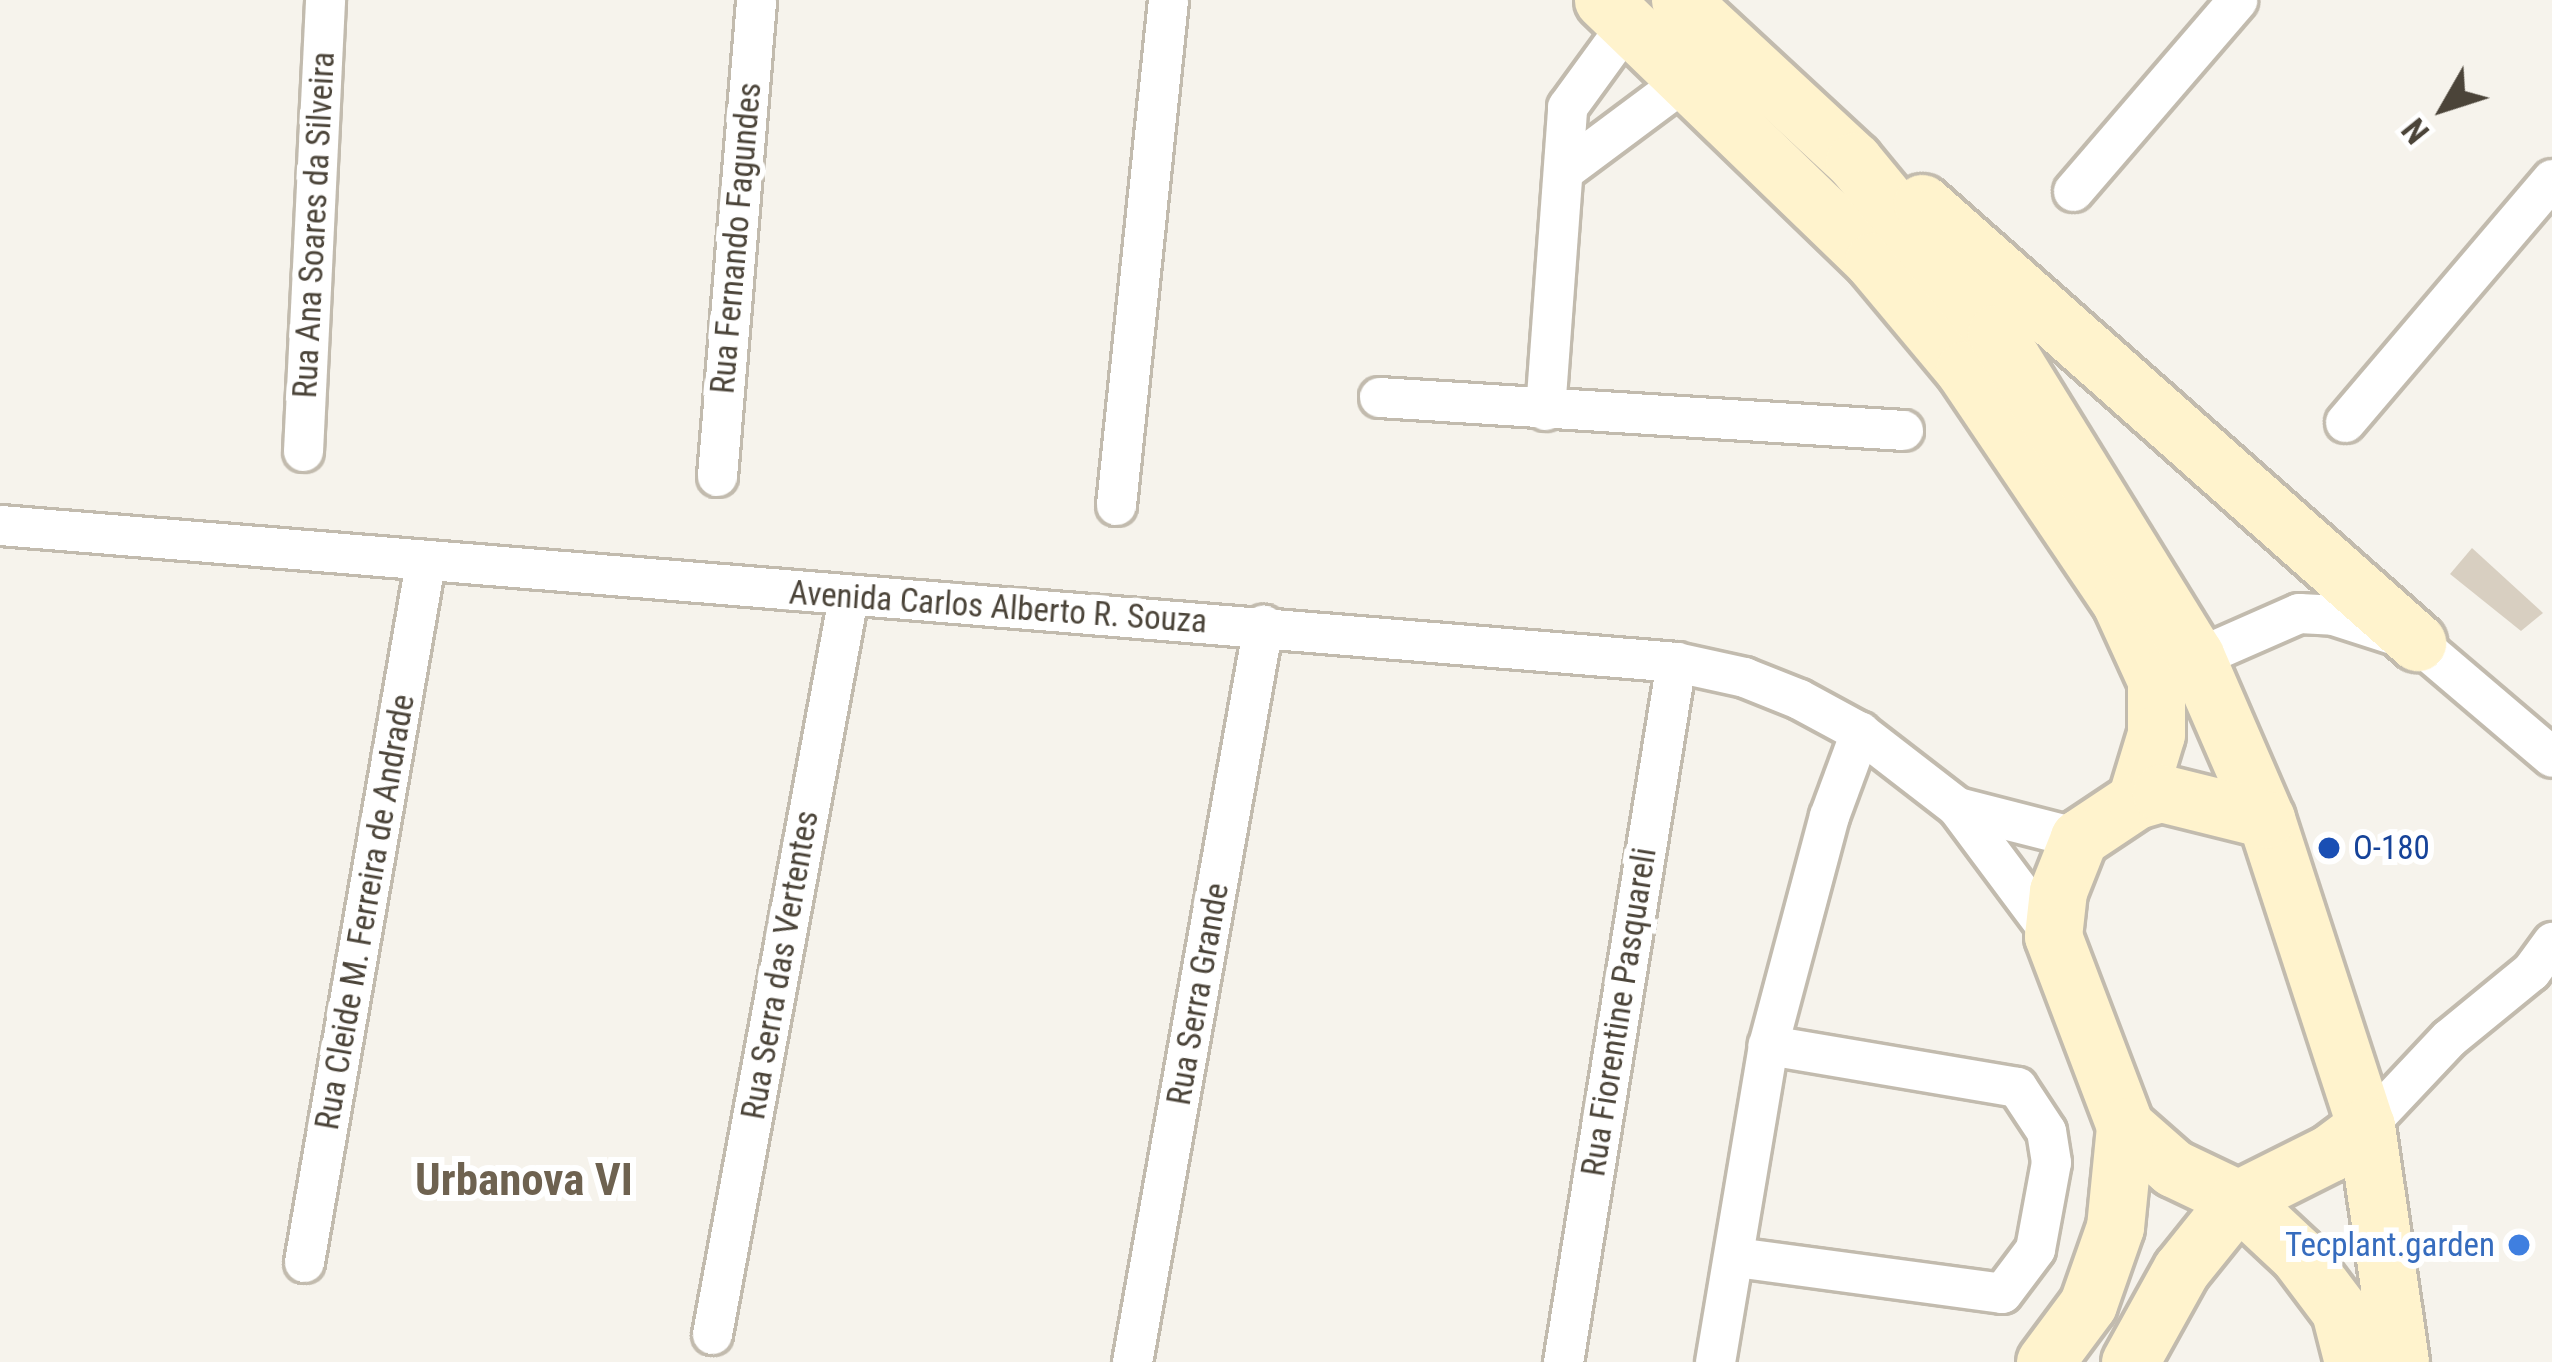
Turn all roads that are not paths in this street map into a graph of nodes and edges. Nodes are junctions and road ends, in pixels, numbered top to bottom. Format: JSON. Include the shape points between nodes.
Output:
{"nodes":[{"id":1,"x":326,"y":0,"type":"edge"},
{"id":2,"x":756,"y":0,"type":"edge"},
{"id":3,"x":1168,"y":0,"type":"edge"},
{"id":4,"x":1680,"y":0,"type":"edge"},
{"id":5,"x":2236,"y":0,"type":"edge"},
{"id":6,"x":1616,"y":11,"type":"edge"},
{"id":7,"x":1689,"y":77,"type":"junction"},
{"id":8,"x":1854,"y":161,"type":"junction"},
{"id":9,"x":1567,"y":168,"type":"junction"},
{"id":10,"x":2552,"y":179,"type":"edge"},
{"id":11,"x":2073,"y":191,"type":"dead end"},
{"id":12,"x":1379,"y":397,"type":"dead end"},
{"id":13,"x":1545,"y":410,"type":"junction"},
{"id":14,"x":2345,"y":422,"type":"dead end"},
{"id":15,"x":1903,"y":430,"type":"dead end"},
{"id":16,"x":303,"y":451,"type":"dead end"},
{"id":17,"x":717,"y":476,"type":"dead end"},
{"id":18,"x":1116,"y":505,"type":"dead end"},
{"id":19,"x":2,"y":535,"type":"edge"},
{"id":20,"x":425,"y":563,"type":"junction"},
{"id":21,"x":848,"y":597,"type":"junction"},
{"id":22,"x":1263,"y":626,"type":"junction"},
{"id":23,"x":2417,"y":642,"type":"junction"},
{"id":24,"x":1676,"y":662,"type":"junction"},
{"id":25,"x":2175,"y":667,"type":"junction"},
{"id":26,"x":1860,"y":732,"type":"junction"},
{"id":27,"x":2552,"y":758,"type":"edge"},
{"id":28,"x":2136,"y":800,"type":"junction"},
{"id":29,"x":1957,"y":807,"type":"junction"},
{"id":30,"x":2266,"y":819,"type":"junction"},
{"id":31,"x":2079,"y":838,"type":"junction"},
{"id":32,"x":2054,"y":937,"type":"junction"},
{"id":33,"x":2545,"y":959,"type":"edge"},
{"id":34,"x":1768,"y":1045,"type":"junction"},
{"id":35,"x":2125,"y":1126,"type":"junction"},
{"id":36,"x":2366,"y":1126,"type":"junction"},
{"id":37,"x":2238,"y":1199,"type":"junction"},
{"id":38,"x":2298,"y":1256,"type":"junction"},
{"id":39,"x":1736,"y":1257,"type":"junction"},
{"id":40,"x":304,"y":1262,"type":"dead end"},
{"id":41,"x":712,"y":1334,"type":"dead end"},
{"id":42,"x":2130,"y":1361,"type":"edge"},
{"id":43,"x":1132,"y":1362,"type":"edge"},
{"id":44,"x":1563,"y":1362,"type":"edge"},
{"id":45,"x":1715,"y":1362,"type":"edge"},
{"id":46,"x":2045,"y":1362,"type":"edge"},
{"id":47,"x":2353,"y":1362,"type":"edge"},
{"id":48,"x":2400,"y":1362,"type":"edge"}],
"edges":[{"from":1,"to":16,"type":"street","name":"Rua Ana Soares da Silveira"},
{"from":2,"to":17,"type":"street","name":"Rua Fernando Fagundes"},
{"from":3,"to":18,"type":"street"},
{"from":4,"to":8,"type":"street"},
{"from":5,"to":11,"type":"street"},
{"from":6,"to":7,"type":"street"},
{"from":6,"to":9,"type":"street","via":[[1567,107]]},
{"from":7,"to":9,"type":"street"},
{"from":7,"to":25,"type":"street","via":[[1873,261],[1964,370],[2120,601]]},
{"from":8,"to":23,"type":"street","via":[[1931,209]]},
{"from":8,"to":25,"type":"street","via":[[1996,333]]},
{"from":9,"to":13,"type":"street"},
{"from":10,"to":14,"type":"street"},
{"from":12,"to":13,"type":"street"},
{"from":13,"to":15,"type":"street"},
{"from":19,"to":20,"type":"street","name":"Avenida Carlos Alberto R. Souza"},
{"from":20,"to":21,"type":"street","name":"Avenida Carlos Alberto R. Souza"},
{"from":20,"to":40,"type":"street","name":"Rua Cleide M. Ferreira de Andrade"},
{"from":21,"to":22,"type":"street","name":"Avenida Carlos Alberto R. Souza"},
{"from":21,"to":41,"type":"street","name":"Rua Serra das Vertentes"},
{"from":22,"to":24,"type":"street","name":"Avenida Carlos Alberto R. Souza"},
{"from":22,"to":43,"type":"street","name":"Rua Serra Grande"},
{"from":23,"to":25,"type":"street","via":[[2299,613]]},
{"from":23,"to":27,"type":"street"},
{"from":24,"to":26,"type":"street","name":"Avenida Carlos Alberto R. Souza","via":[[1744,676]]},
{"from":24,"to":44,"type":"street","name":"Rua Fiorentine Pasquareli"},
{"from":25,"to":28,"type":"street"},
{"from":25,"to":30,"type":"street"},
{"from":26,"to":29,"type":"street","name":"Avenida Carlos Alberto R. Souza"},
{"from":26,"to":34,"type":"street","via":[[1829,815]]},
{"from":28,"to":30,"type":"street","via":[[2161,793]]},
{"from":28,"to":31,"type":"street"},
{"from":29,"to":31,"type":"street"},
{"from":29,"to":32,"type":"street"},
{"from":30,"to":36,"type":"street"},
{"from":31,"to":32,"type":"street","via":[[2058,891]]},
{"from":32,"to":35,"type":"street"},
{"from":33,"to":36,"type":"street","via":[[2449,1038]]},
{"from":34,"to":39,"type":"street"},
{"from":34,"to":39,"type":"street","via":[[2017,1087],[2046,1131],[2051,1162],[2036,1249],[2002,1293]]},
{"from":35,"to":37,"type":"street","via":[[2173,1168]]},
{"from":35,"to":46,"type":"street","via":[[2115,1227],[2088,1304]]},
{"from":36,"to":37,"type":"street","via":[[2330,1154]]},
{"from":36,"to":48,"type":"street"},
{"from":37,"to":38,"type":"street"},
{"from":37,"to":42,"type":"street","via":[[2181,1270]]},
{"from":38,"to":42,"type":"street","via":[[2244,1260],[2209,1274]]},
{"from":38,"to":47,"type":"street","via":[[2340,1311]]},
{"from":39,"to":45,"type":"street"}]}
